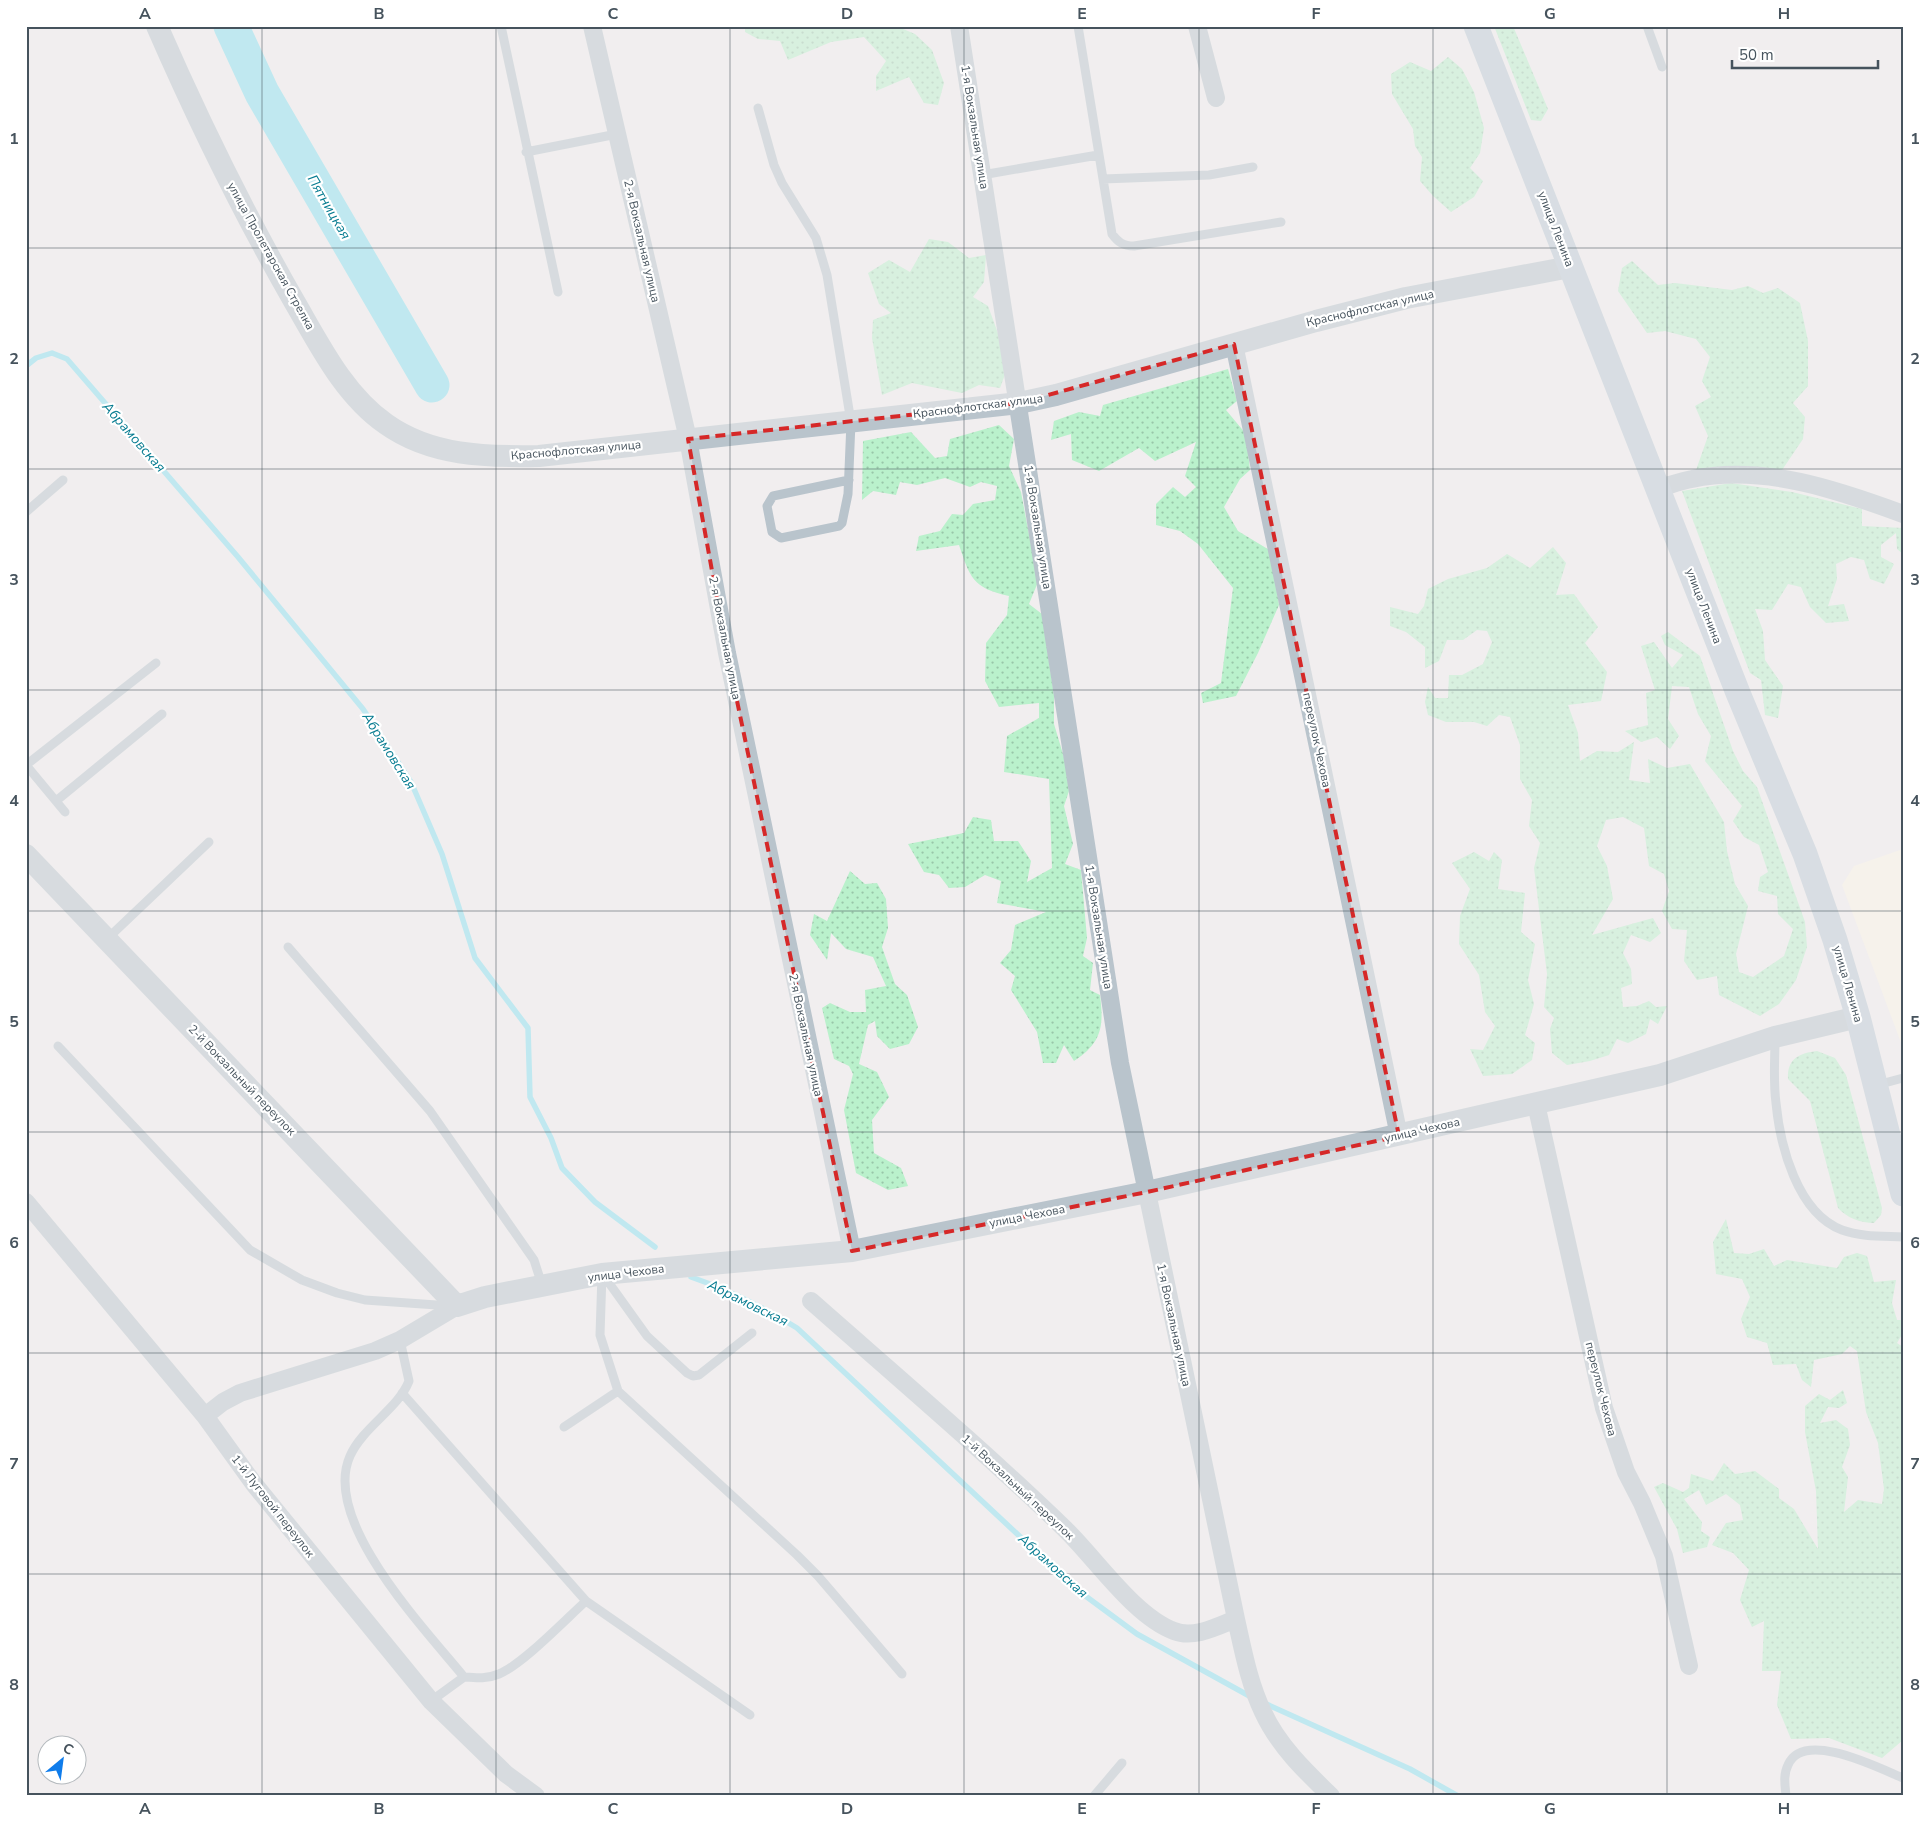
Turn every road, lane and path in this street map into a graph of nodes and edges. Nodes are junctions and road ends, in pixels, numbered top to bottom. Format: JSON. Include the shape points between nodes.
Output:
{"nodes":[{"id":1,"x":157,"y":26,"type":"edge"},
{"id":2,"x":501,"y":26,"type":"edge"},
{"id":3,"x":592,"y":26,"type":"edge"},
{"id":4,"x":959,"y":26,"type":"edge"},
{"id":5,"x":1078,"y":26,"type":"edge"},
{"id":6,"x":1198,"y":26,"type":"edge"},
{"id":7,"x":1476,"y":26,"type":"edge"},
{"id":8,"x":1647,"y":26,"type":"edge"},
{"id":9,"x":1662,"y":67,"type":"dead end"},
{"id":10,"x":1216,"y":98,"type":"dead end"},
{"id":11,"x":758,"y":108,"type":"dead end"},
{"id":12,"x":617,"y":134,"type":"junction"},
{"id":13,"x":526,"y":152,"type":"junction"},
{"id":14,"x":1098,"y":155,"type":"junction"},
{"id":15,"x":1253,"y":167,"type":"dead end"},
{"id":16,"x":982,"y":174,"type":"junction"},
{"id":17,"x":1103,"y":180,"type":"junction"},
{"id":18,"x":1281,"y":222,"type":"dead end"},
{"id":19,"x":1570,"y":266,"type":"junction"},
{"id":20,"x":558,"y":292,"type":"dead end"},
{"id":21,"x":1234,"y":344,"type":"junction"},
{"id":22,"x":1019,"y":403,"type":"junction"},
{"id":23,"x":850,"y":422,"type":"junction"},
{"id":24,"x":688,"y":439,"type":"junction"},
{"id":25,"x":432,"y":446,"type":"joint"},
{"id":26,"x":63,"y":480,"type":"dead end"},
{"id":27,"x":849,"y":480,"type":"junction"},
{"id":28,"x":1659,"y":488,"type":"junction"},
{"id":29,"x":26,"y":512,"type":"edge"},
{"id":30,"x":1903,"y":514,"type":"edge"},
{"id":31,"x":156,"y":663,"type":"dead end"},
{"id":32,"x":162,"y":714,"type":"dead end"},
{"id":33,"x":26,"y":765,"type":"edge"},
{"id":34,"x":56,"y":801,"type":"junction"},
{"id":35,"x":65,"y":812,"type":"dead end"},
{"id":36,"x":209,"y":842,"type":"dead end"},
{"id":37,"x":26,"y":855,"type":"edge"},
{"id":38,"x":108,"y":938,"type":"junction"},
{"id":39,"x":288,"y":947,"type":"dead end"},
{"id":40,"x":1858,"y":1017,"type":"junction"},
{"id":41,"x":1775,"y":1037,"type":"junction"},
{"id":42,"x":58,"y":1046,"type":"dead end"},
{"id":43,"x":1903,"y":1078,"type":"edge"},
{"id":44,"x":1876,"y":1086,"type":"junction"},
{"id":45,"x":1536,"y":1104,"type":"junction"},
{"id":46,"x":1399,"y":1136,"type":"junction"},
{"id":47,"x":1147,"y":1192,"type":"junction"},
{"id":48,"x":1903,"y":1194,"type":"edge"},
{"id":49,"x":26,"y":1202,"type":"edge"},
{"id":50,"x":1903,"y":1237,"type":"edge"},
{"id":51,"x":852,"y":1251,"type":"junction"},
{"id":52,"x":602,"y":1274,"type":"junction"},
{"id":53,"x":542,"y":1286,"type":"junction"},
{"id":54,"x":811,"y":1301,"type":"dead end"},
{"id":55,"x":457,"y":1306,"type":"junction"},
{"id":56,"x":752,"y":1332,"type":"dead end"},
{"id":57,"x":400,"y":1340,"type":"junction"},
{"id":58,"x":618,"y":1391,"type":"junction"},
{"id":59,"x":402,"y":1393,"type":"junction"},
{"id":60,"x":205,"y":1416,"type":"junction"},
{"id":61,"x":564,"y":1427,"type":"dead end"},
{"id":62,"x":586,"y":1600,"type":"junction"},
{"id":63,"x":1236,"y":1619,"type":"junction"},
{"id":64,"x":1689,"y":1666,"type":"dead end"},
{"id":65,"x":902,"y":1674,"type":"dead end"},
{"id":66,"x":464,"y":1677,"type":"junction"},
{"id":67,"x":431,"y":1701,"type":"junction"},
{"id":68,"x":750,"y":1715,"type":"dead end"},
{"id":69,"x":1122,"y":1763,"type":"dead end"},
{"id":70,"x":1903,"y":1778,"type":"edge"},
{"id":71,"x":536,"y":1796,"type":"edge"},
{"id":72,"x":1094,"y":1796,"type":"edge"},
{"id":73,"x":1331,"y":1796,"type":"edge"},
{"id":74,"x":1786,"y":1796,"type":"edge"}],
"edges":[{"from":1,"to":25,"type":"street","name":"улица Пролетарская Стрелка","via":[[247,217],[341,377],[367,408],[386,424],[409,438]]},
{"from":2,"to":13,"type":"lane"},
{"from":3,"to":12,"type":"street","name":"2-я Вокзальная улица"},
{"from":4,"to":16,"type":"street","name":"1-я Вокзальная улица"},
{"from":5,"to":14,"type":"lane"},
{"from":6,"to":10,"type":"street"},
{"from":7,"to":19,"type":"main road","name":"улица Ленина"},
{"from":8,"to":9,"type":"lane"},
{"from":11,"to":23,"type":"lane","via":[[774,166],[809,225],[823,256]]},
{"from":12,"to":13,"type":"lane"},
{"from":12,"to":24,"type":"street","name":"2-я Вокзальная улица"},
{"from":13,"to":20,"type":"lane"},
{"from":14,"to":16,"type":"lane"},
{"from":14,"to":17,"type":"lane"},
{"from":15,"to":17,"type":"lane","via":[[1209,175]]},
{"from":16,"to":22,"type":"street","name":"1-я Вокзальная улица"},
{"from":17,"to":18,"type":"lane","via":[[1112,234],[1125,246]]},
{"from":19,"to":21,"type":"street","name":"Краснофлотская улица","via":[[1406,298]]},
{"from":19,"to":28,"type":"main road","name":"улица Ленина"},
{"from":21,"to":22,"type":"street","name":"Краснофлотская улица","via":[[1056,396]]},
{"from":21,"to":46,"type":"street","name":"переулок Чехова"},
{"from":22,"to":23,"type":"street","name":"Краснофлотская улица"},
{"from":22,"to":47,"type":"street","name":"1-я Вокзальная улица","via":[[1120,1063]]},
{"from":23,"to":24,"type":"street","name":"Краснофлотская улица"},
{"from":23,"to":27,"type":"lane"},
{"from":24,"to":25,"type":"street","name":"Краснофлотская улица","via":[[512,456],[484,456]]},
{"from":24,"to":51,"type":"street","name":"2-я Вокзальная улица","via":[[729,663]]},
{"from":26,"to":29,"type":"lane"},
{"from":27,"to":27,"type":"lane","via":[[773,496],[767,506],[772,532],[780,538],[839,526],[845,518]]},
{"from":28,"to":30,"type":"street","via":[[1722,475],[1757,476],[1839,492]]},
{"from":28,"to":40,"type":"main road","name":"улица Ленина","via":[[1738,693],[1805,854]]},
{"from":31,"to":33,"type":"lane"},
{"from":32,"to":34,"type":"lane"},
{"from":33,"to":34,"type":"lane"},
{"from":34,"to":35,"type":"lane"},
{"from":36,"to":38,"type":"lane"},
{"from":37,"to":38,"type":"street","name":"2-й Вокзальный переулок"},
{"from":38,"to":55,"type":"street","name":"2-й Вокзальный переулок"},
{"from":39,"to":53,"type":"lane","via":[[430,1112],[534,1260]]},
{"from":40,"to":41,"type":"street","name":"улица Чехова"},
{"from":40,"to":44,"type":"main road","name":"улица Ленина"},
{"from":41,"to":45,"type":"street","name":"улица Чехова","via":[[1660,1076]]},
{"from":41,"to":50,"type":"lane","via":[[1776,1102],[1790,1164],[1806,1200],[1819,1217],[1841,1230]]},
{"from":42,"to":55,"type":"lane","via":[[250,1250],[302,1280],[337,1293],[365,1300]]},
{"from":43,"to":44,"type":"lane"},
{"from":44,"to":48,"type":"main road","name":"улица Ленина"},
{"from":45,"to":46,"type":"street","name":"улица Чехова"},
{"from":45,"to":64,"type":"street","name":"переулок Чехова","via":[[1604,1408],[1626,1472],[1664,1556]]},
{"from":46,"to":47,"type":"street","name":"улица Чехова"},
{"from":47,"to":51,"type":"street","name":"улица Чехова"},
{"from":47,"to":63,"type":"street","name":"1-я Вокзальная улица"},
{"from":49,"to":60,"type":"street","name":"1-й Луговой переулок"},
{"from":51,"to":52,"type":"street","name":"улица Чехова"},
{"from":52,"to":53,"type":"street","name":"улица Чехова"},
{"from":52,"to":56,"type":"lane","via":[[647,1336],[693,1376],[699,1375]]},
{"from":52,"to":58,"type":"lane","via":[[600,1335]]},
{"from":53,"to":55,"type":"street","name":"улица Чехова"},
{"from":54,"to":63,"type":"street","name":"1-й Вокзальный переулок","via":[[1027,1493],[1152,1620],[1187,1634]]},
{"from":55,"to":57,"type":"street","name":"улица Чехова"},
{"from":57,"to":59,"type":"lane","via":[[409,1381]]},
{"from":57,"to":60,"type":"street","name":"улица Чехова","via":[[341,1363],[240,1393]]},
{"from":58,"to":61,"type":"lane"},
{"from":58,"to":65,"type":"lane","via":[[818,1576]]},
{"from":59,"to":62,"type":"lane"},
{"from":59,"to":66,"type":"lane","via":[[352,1452],[344,1473],[347,1503],[356,1531],[374,1561]]},
{"from":60,"to":67,"type":"street","name":"1-й Луговой переулок","via":[[254,1484]]},
{"from":62,"to":66,"type":"lane","via":[[500,1674],[485,1678]]},
{"from":62,"to":68,"type":"lane"},
{"from":63,"to":73,"type":"street","name":"1-я Вокзальная улица","via":[[1262,1712],[1286,1748]]},
{"from":66,"to":67,"type":"lane"},
{"from":67,"to":71,"type":"street","name":"1-й Луговой переулок","via":[[499,1768]]},
{"from":69,"to":72,"type":"lane"},
{"from":70,"to":74,"type":"lane","via":[[1827,1750],[1809,1750],[1800,1752],[1787,1766],[1784,1778]]}]}
